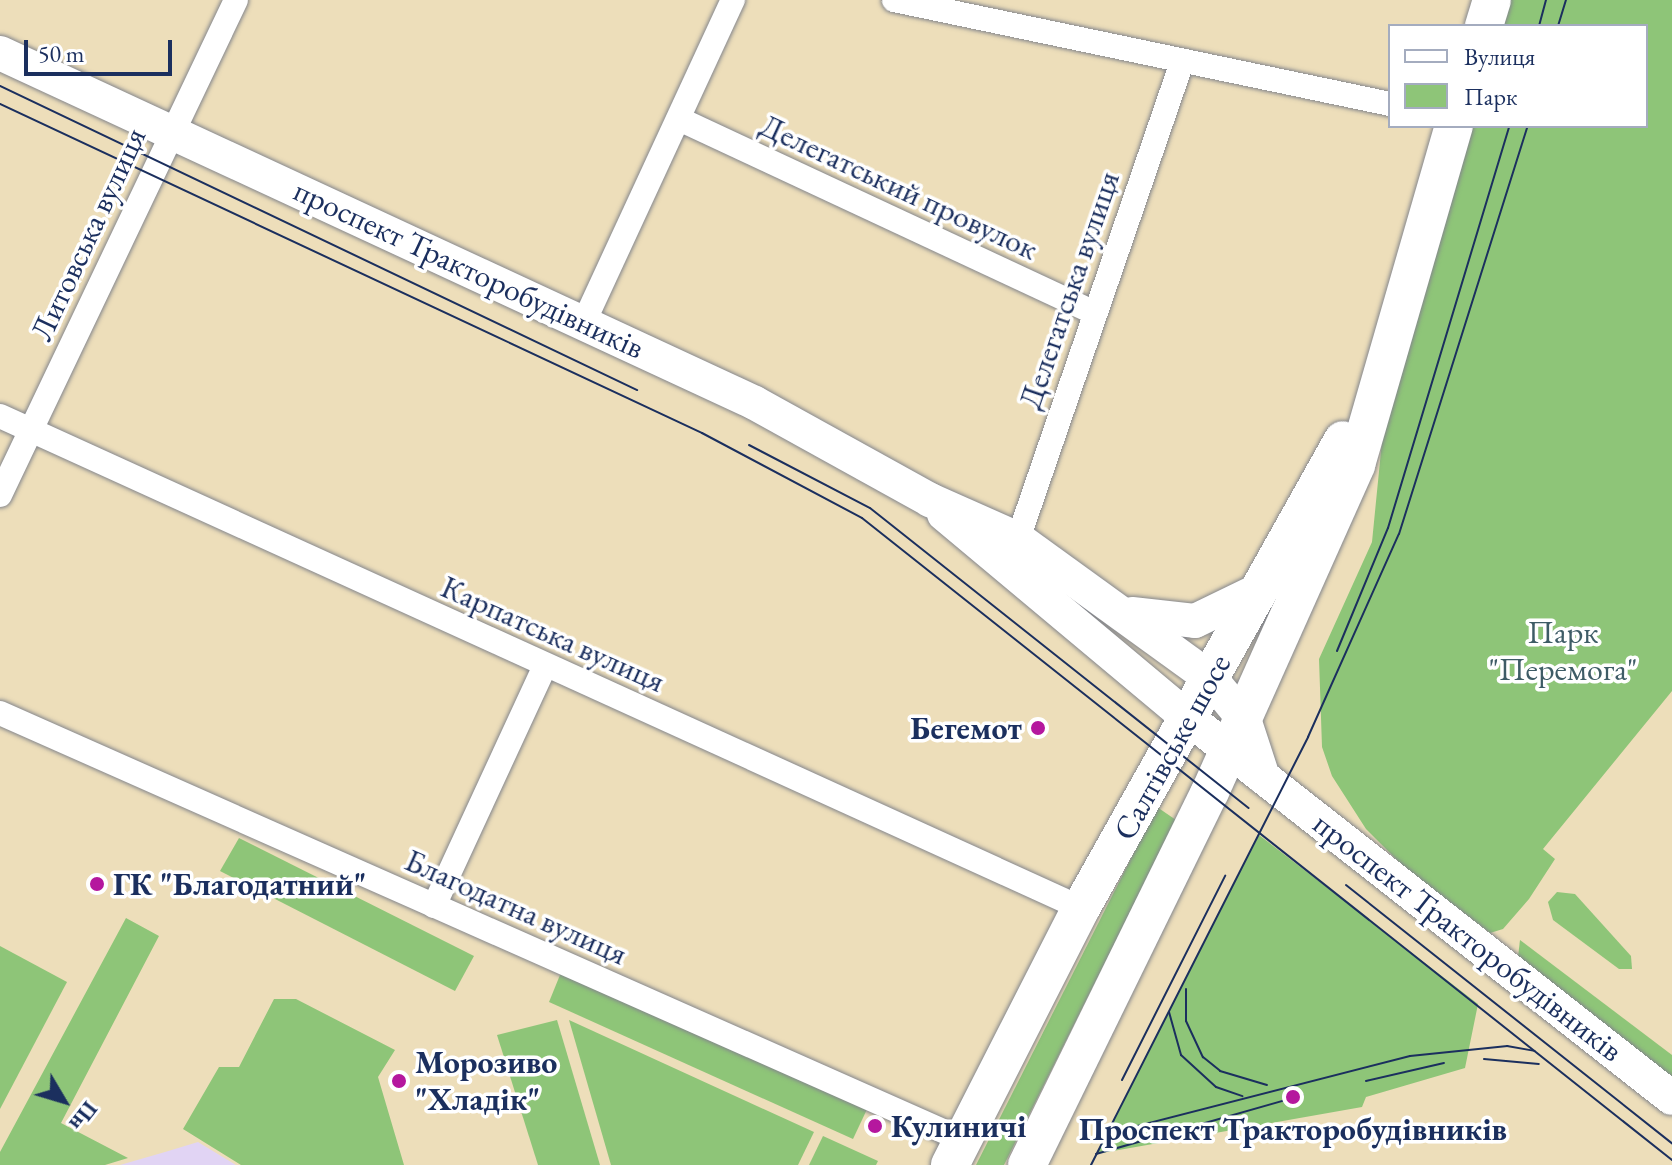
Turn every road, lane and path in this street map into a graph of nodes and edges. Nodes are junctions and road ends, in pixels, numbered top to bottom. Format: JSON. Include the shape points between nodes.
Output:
{"nodes":[{"id":1,"x":236,"y":0,"type":"edge"},
{"id":2,"x":733,"y":0,"type":"edge"},
{"id":3,"x":894,"y":0,"type":"edge"},
{"id":4,"x":1492,"y":0,"type":"edge"},
{"id":5,"x":1485,"y":24,"type":"edge"},
{"id":6,"x":0,"y":53,"type":"edge"},
{"id":7,"x":1182,"y":62,"type":"junction"},
{"id":8,"x":1388,"y":103,"type":"edge"},
{"id":9,"x":679,"y":119,"type":"junction"},
{"id":10,"x":1453,"y":128,"type":"edge"},
{"id":11,"x":172,"y":131,"type":"junction"},
{"id":12,"x":1092,"y":312,"type":"junction"},
{"id":13,"x":584,"y":322,"type":"junction"},
{"id":14,"x":1397,"y":330,"type":"junction"},
{"id":15,"x":0,"y":416,"type":"edge"},
{"id":16,"x":31,"y":431,"type":"junction"},
{"id":17,"x":0,"y":495,"type":"edge"},
{"id":18,"x":930,"y":500,"type":"junction"},
{"id":19,"x":1018,"y":539,"type":"junction"},
{"id":20,"x":1259,"y":590,"type":"junction"},
{"id":21,"x":1125,"y":612,"type":"junction"},
{"id":22,"x":545,"y":666,"type":"junction"},
{"id":23,"x":1210,"y":678,"type":"junction"},
{"id":24,"x":0,"y":713,"type":"edge"},
{"id":25,"x":1188,"y":718,"type":"junction"},
{"id":26,"x":1237,"y":734,"type":"junction"},
{"id":27,"x":434,"y":906,"type":"junction"},
{"id":28,"x":1081,"y":908,"type":"junction"},
{"id":29,"x":1672,"y":1098,"type":"edge"},
{"id":30,"x":956,"y":1152,"type":"edge"},
{"id":31,"x":1027,"y":1165,"type":"edge"}],
"edges":[{"from":1,"to":11,"type":"street","name":"Литовська вулиця"},
{"from":2,"to":9,"type":"street"},
{"from":3,"to":7,"type":"street"},
{"from":4,"to":5,"type":"main road"},
{"from":6,"to":11,"type":"main road","name":"проспект Тракторобудівників"},
{"from":7,"to":8,"type":"street","via":[[1276,75]]},
{"from":7,"to":12,"type":"street","name":"Делегатська вулиця"},
{"from":9,"to":12,"type":"street","name":"Делегатський провулок"},
{"from":9,"to":13,"type":"street"},
{"from":10,"to":14,"type":"main road","name":"Салтівське шосе"},
{"from":11,"to":13,"type":"main road","name":"проспект Тракторобудівників"},
{"from":11,"to":16,"type":"street","name":"Литовська вулиця"},
{"from":12,"to":19,"type":"street","name":"Делегатська вулиця"},
{"from":13,"to":18,"type":"main road","name":"проспект Тракторобудівників","via":[[755,403]]},
{"from":14,"to":20,"type":"main road","name":"Салтівське шосе"},
{"from":14,"to":26,"type":"main road","name":"Салтівське шосе","via":[[1356,465]]},
{"from":15,"to":16,"type":"street","name":"Карпатська вулиця"},
{"from":16,"to":17,"type":"street","name":"Литовська вулиця"},
{"from":16,"to":22,"type":"street","name":"Карпатська вулиця"},
{"from":18,"to":19,"type":"main road","name":"проспект Тракторобудівників"},
{"from":18,"to":25,"type":"main road","name":"проспект Тракторобудівників"},
{"from":19,"to":21,"type":"main road","name":"проспект Тракторобудівників"},
{"from":20,"to":21,"type":"main road","via":[[1195,621]]},
{"from":20,"to":23,"type":"main road","name":"Салтівське шосе"},
{"from":21,"to":23,"type":"main road","name":"проспект Тракторобудівників"},
{"from":22,"to":27,"type":"street"},
{"from":22,"to":28,"type":"street","name":"Карпатська вулиця"},
{"from":23,"to":25,"type":"main road","name":"Салтівське шосе"},
{"from":23,"to":26,"type":"main road","name":"проспект Тракторобудівників"},
{"from":24,"to":27,"type":"street","name":"Благодатна вулиця"},
{"from":25,"to":26,"type":"main road","name":"проспект Тракторобудівників"},
{"from":25,"to":28,"type":"main road","name":"Салтівське шосе"},
{"from":26,"to":29,"type":"main road","name":"проспект Тракторобудівників","via":[[1263,777]]},
{"from":26,"to":31,"type":"main road","name":"Салтівське шосе"},
{"from":27,"to":30,"type":"street","name":"Благодатна вулиця"},
{"from":28,"to":30,"type":"main road","name":"Салтівське шосе"}]}
